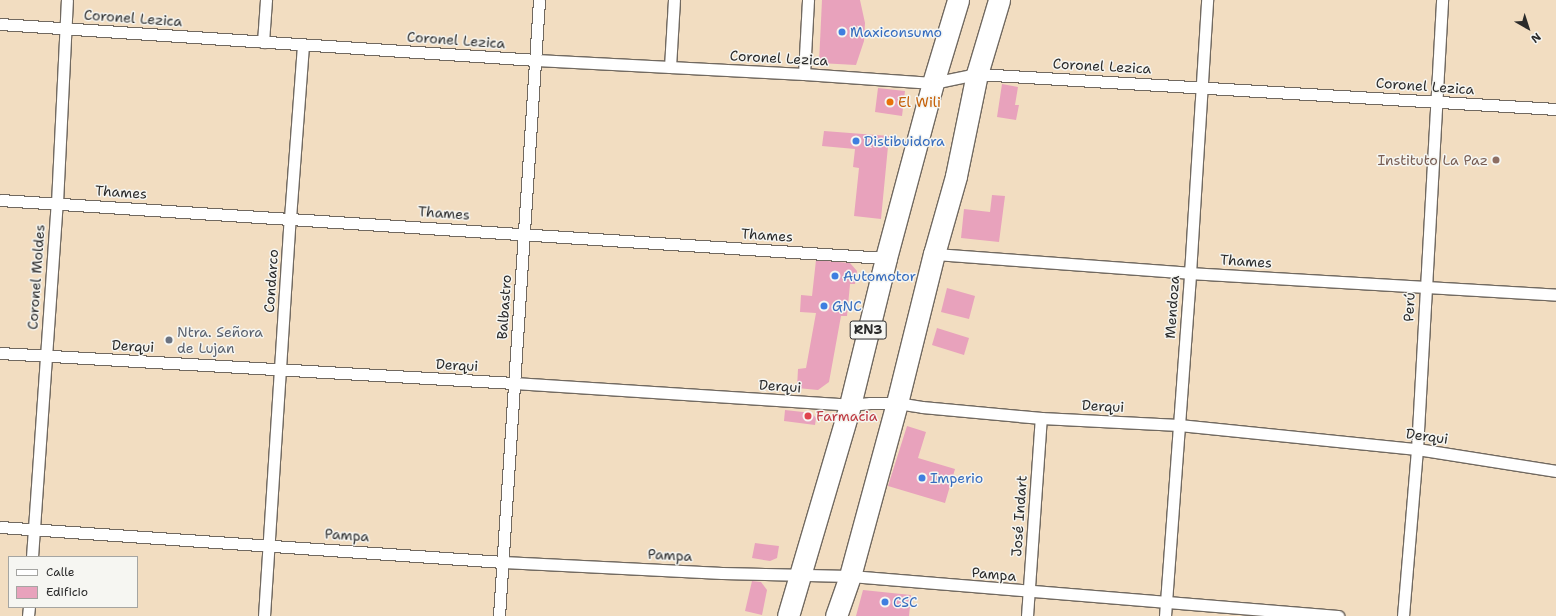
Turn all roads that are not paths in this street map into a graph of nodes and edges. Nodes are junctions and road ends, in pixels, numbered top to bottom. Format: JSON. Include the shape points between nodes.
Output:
{"nodes":[{"id":1,"x":67,"y":0,"type":"edge"},
{"id":2,"x":266,"y":0,"type":"edge"},
{"id":3,"x":539,"y":0,"type":"edge"},
{"id":4,"x":674,"y":0,"type":"edge"},
{"id":5,"x":808,"y":0,"type":"edge"},
{"id":6,"x":958,"y":0,"type":"edge"},
{"id":7,"x":999,"y":0,"type":"edge"},
{"id":8,"x":1207,"y":0,"type":"edge"},
{"id":9,"x":1442,"y":0,"type":"edge"},
{"id":10,"x":0,"y":24,"type":"edge"},
{"id":11,"x":66,"y":28,"type":"junction"},
{"id":12,"x":263,"y":42,"type":"junction"},
{"id":13,"x":303,"y":44,"type":"junction"},
{"id":14,"x":536,"y":60,"type":"junction"},
{"id":15,"x":670,"y":67,"type":"junction"},
{"id":16,"x":804,"y":74,"type":"junction"},
{"id":17,"x":977,"y":74,"type":"junction"},
{"id":18,"x":933,"y":83,"type":"junction"},
{"id":19,"x":1201,"y":86,"type":"junction"},
{"id":20,"x":1436,"y":102,"type":"junction"},
{"id":21,"x":1556,"y":109,"type":"edge"},
{"id":22,"x":0,"y":200,"type":"edge"},
{"id":23,"x":56,"y":203,"type":"junction"},
{"id":24,"x":290,"y":218,"type":"junction"},
{"id":25,"x":523,"y":234,"type":"junction"},
{"id":26,"x":934,"y":254,"type":"junction"},
{"id":27,"x":886,"y":258,"type":"junction"},
{"id":28,"x":1190,"y":273,"type":"junction"},
{"id":29,"x":1426,"y":288,"type":"junction"},
{"id":30,"x":1556,"y":295,"type":"edge"},
{"id":31,"x":0,"y":353,"type":"edge"},
{"id":32,"x":45,"y":356,"type":"junction"},
{"id":33,"x":280,"y":369,"type":"junction"},
{"id":34,"x":514,"y":383,"type":"junction"},
{"id":35,"x":897,"y":403,"type":"junction"},
{"id":36,"x":850,"y":405,"type":"junction"},
{"id":37,"x":1041,"y":418,"type":"junction"},
{"id":38,"x":1179,"y":425,"type":"junction"},
{"id":39,"x":1417,"y":449,"type":"junction"},
{"id":40,"x":1556,"y":471,"type":"edge"},
{"id":41,"x":0,"y":527,"type":"edge"},
{"id":42,"x":34,"y":529,"type":"junction"},
{"id":43,"x":268,"y":545,"type":"junction"},
{"id":44,"x":32,"y":556,"type":"edge"},
{"id":45,"x":503,"y":562,"type":"junction"},
{"id":46,"x":800,"y":576,"type":"junction"},
{"id":47,"x":850,"y":576,"type":"junction"},
{"id":48,"x":1028,"y":592,"type":"junction"},
{"id":49,"x":1166,"y":603,"type":"junction"},
{"id":50,"x":264,"y":616,"type":"edge"},
{"id":51,"x":499,"y":616,"type":"edge"},
{"id":52,"x":788,"y":616,"type":"edge"},
{"id":53,"x":836,"y":616,"type":"edge"},
{"id":54,"x":1027,"y":616,"type":"edge"},
{"id":55,"x":1165,"y":616,"type":"edge"},
{"id":56,"x":1338,"y":616,"type":"edge"},
{"id":57,"x":1403,"y":616,"type":"edge"}],
"edges":[{"from":1,"to":11,"type":"street","name":"Coronel Moldes"},
{"from":2,"to":12,"type":"street"},
{"from":3,"to":14,"type":"street","name":"Balbastro"},
{"from":4,"to":15,"type":"street"},
{"from":5,"to":16,"type":"street"},
{"from":6,"to":18,"type":"highway","number":"RN3"},
{"from":7,"to":17,"type":"highway"},
{"from":8,"to":19,"type":"street","name":"Mendoza"},
{"from":9,"to":20,"type":"street","name":"Perú"},
{"from":10,"to":11,"type":"street","name":"Coronel Lezica"},
{"from":11,"to":12,"type":"street","name":"Coronel Lezica"},
{"from":11,"to":23,"type":"street","name":"Coronel Moldes"},
{"from":12,"to":13,"type":"street","name":"Coronel Lezica"},
{"from":13,"to":14,"type":"street","name":"Coronel Lezica"},
{"from":13,"to":24,"type":"street","name":"Condarco"},
{"from":14,"to":15,"type":"street","name":"Coronel Lezica"},
{"from":14,"to":25,"type":"street","name":"Balbastro"},
{"from":15,"to":16,"type":"street","name":"Coronel Lezica"},
{"from":16,"to":18,"type":"street","name":"Coronel Lezica"},
{"from":17,"to":18,"type":"street","name":"Coronel Lezica"},
{"from":17,"to":19,"type":"street","name":"Coronel Lezica"},
{"from":17,"to":26,"type":"highway","via":[[956,176]]},
{"from":18,"to":27,"type":"highway","number":"RN3"},
{"from":19,"to":20,"type":"street","name":"Coronel Lezica"},
{"from":19,"to":28,"type":"street","name":"Mendoza"},
{"from":20,"to":21,"type":"street","name":"Coronel Lezica"},
{"from":20,"to":29,"type":"street","name":"Perú"},
{"from":22,"to":23,"type":"street","name":"Thames"},
{"from":23,"to":24,"type":"street","name":"Thames"},
{"from":23,"to":32,"type":"street","name":"Coronel Moldes"},
{"from":24,"to":25,"type":"street","name":"Thames"},
{"from":24,"to":33,"type":"street","name":"Condarco"},
{"from":25,"to":27,"type":"street","name":"Thames"},
{"from":25,"to":34,"type":"street","name":"Balbastro"},
{"from":26,"to":28,"type":"street","name":"Thames"},
{"from":26,"to":35,"type":"highway"},
{"from":27,"to":36,"type":"highway","number":"RN3"},
{"from":28,"to":29,"type":"street","name":"Thames"},
{"from":28,"to":38,"type":"street","name":"Mendoza"},
{"from":29,"to":30,"type":"street","name":"Thames"},
{"from":29,"to":39,"type":"street","name":"Perú"},
{"from":31,"to":32,"type":"street","name":"Derqui"},
{"from":32,"to":33,"type":"street","name":"Derqui"},
{"from":32,"to":42,"type":"street","name":"Coronel Moldes"},
{"from":33,"to":34,"type":"street","name":"Derqui"},
{"from":33,"to":43,"type":"street","name":"Condarco"},
{"from":34,"to":36,"type":"street","name":"Derqui"},
{"from":34,"to":45,"type":"street","name":"Balbastro"},
{"from":35,"to":36,"type":"street","name":"Derqui"},
{"from":35,"to":37,"type":"street","name":"Derqui"},
{"from":35,"to":47,"type":"highway"},
{"from":36,"to":46,"type":"highway","number":"RN3"},
{"from":37,"to":38,"type":"street","name":"Derqui"},
{"from":37,"to":48,"type":"street","name":"José Indart"},
{"from":38,"to":39,"type":"street","name":"Derqui"},
{"from":38,"to":49,"type":"street","name":"Mendoza"},
{"from":39,"to":40,"type":"street","name":"Derqui"},
{"from":39,"to":57,"type":"street","name":"Perú"},
{"from":41,"to":42,"type":"street","name":"Pampa"},
{"from":42,"to":43,"type":"street","name":"Pampa"},
{"from":42,"to":44,"type":"street","name":"Coronel Moldes"},
{"from":43,"to":45,"type":"street","name":"Pampa"},
{"from":43,"to":50,"type":"street","name":"Condarco"},
{"from":45,"to":46,"type":"street","name":"Pampa"},
{"from":45,"to":51,"type":"street","name":"Balbastro"},
{"from":46,"to":47,"type":"street","name":"Pampa"},
{"from":46,"to":52,"type":"highway","number":"RN3"},
{"from":47,"to":48,"type":"street","name":"Pampa"},
{"from":47,"to":53,"type":"highway"},
{"from":48,"to":49,"type":"street","name":"Pampa"},
{"from":48,"to":54,"type":"street","name":"José Indart"},
{"from":49,"to":55,"type":"street","name":"Mendoza"},
{"from":49,"to":56,"type":"street","name":"Pampa"}]}
